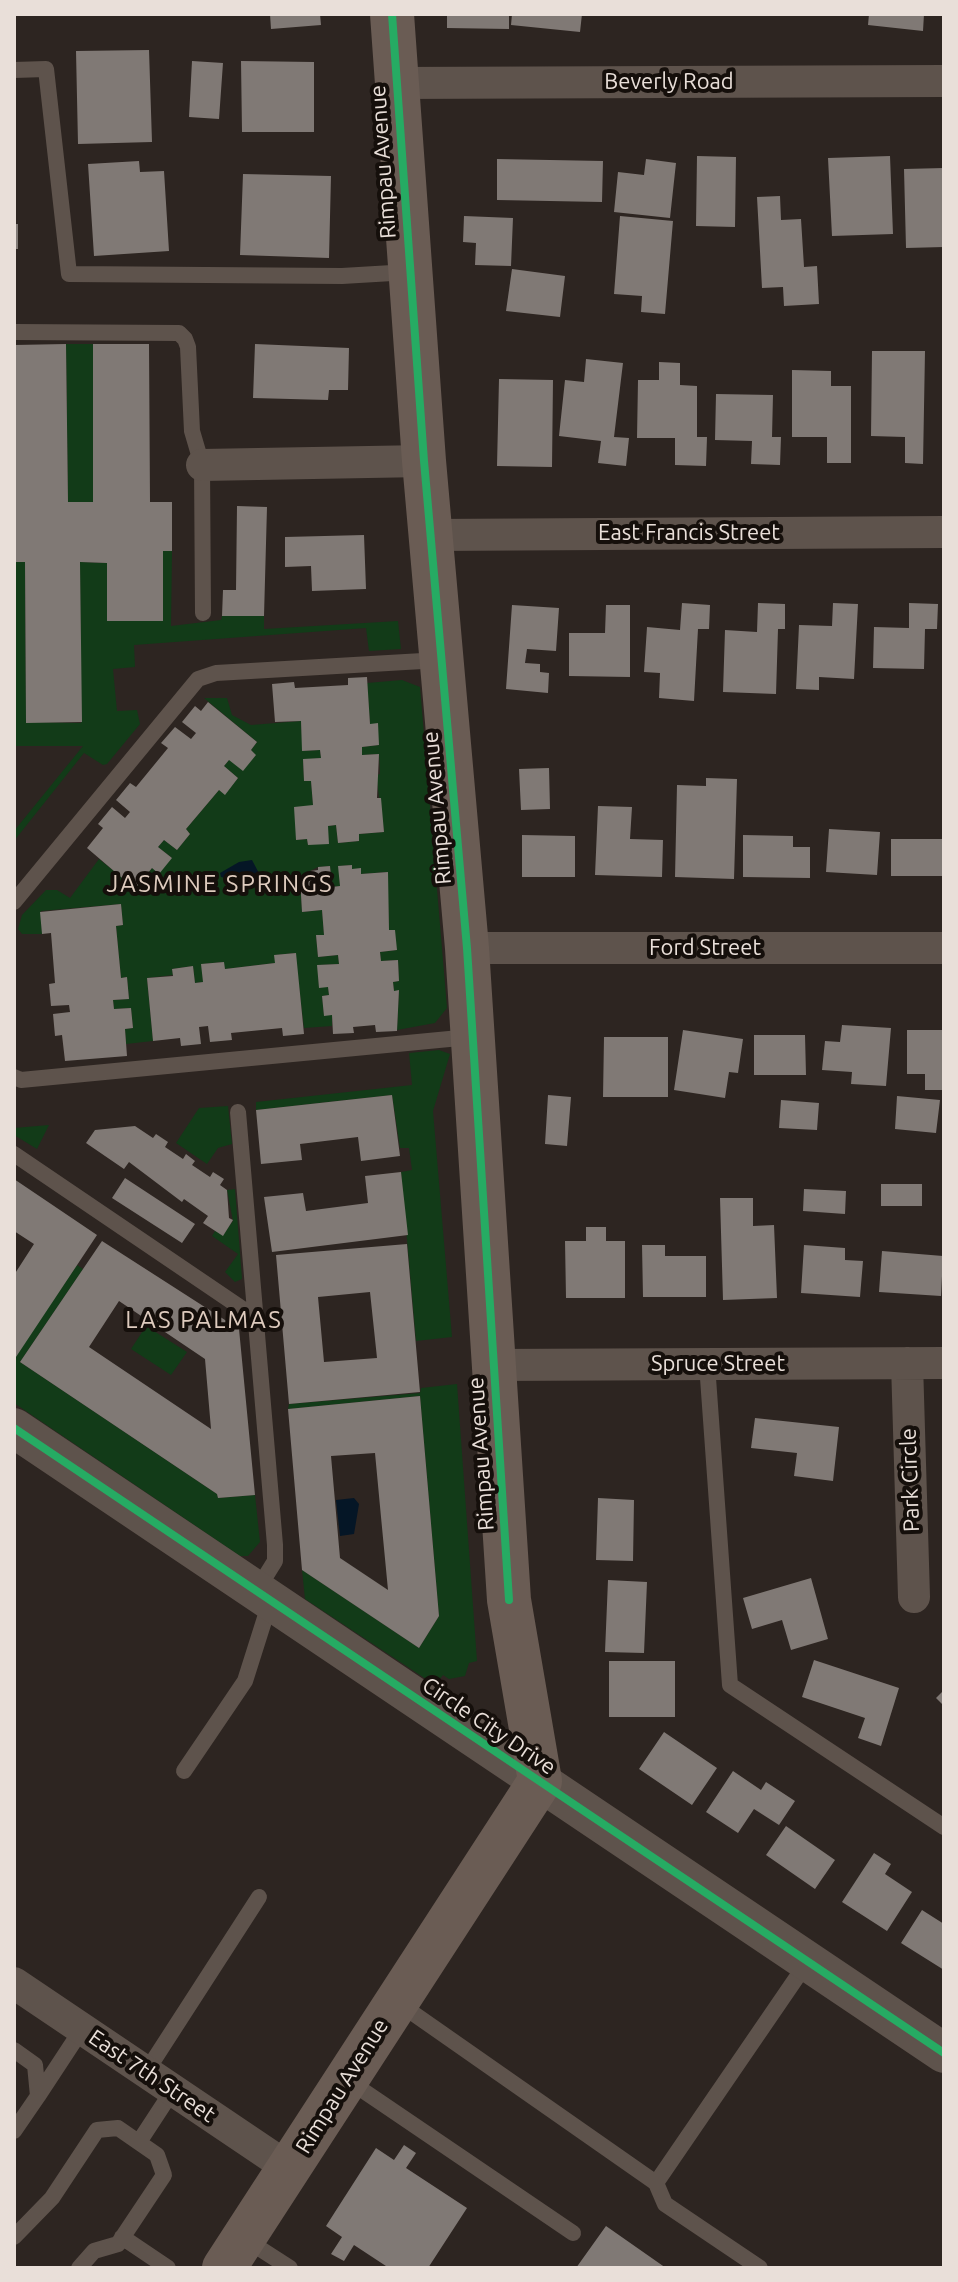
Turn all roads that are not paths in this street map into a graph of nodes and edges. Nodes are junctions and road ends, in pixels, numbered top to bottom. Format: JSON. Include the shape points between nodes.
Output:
{"nodes":[{"id":1,"x":392,"y":14,"type":"edge"},
{"id":2,"x":14,"y":70,"type":"edge"},
{"id":3,"x":944,"y":81,"type":"edge"},
{"id":4,"x":395,"y":83,"type":"junction"},
{"id":5,"x":409,"y":272,"type":"junction"},
{"id":6,"x":14,"y":332,"type":"edge"},
{"id":7,"x":424,"y":461,"type":"junction"},
{"id":8,"x":202,"y":465,"type":"junction"},
{"id":9,"x":944,"y":532,"type":"edge"},
{"id":10,"x":433,"y":535,"type":"junction"},
{"id":11,"x":203,"y":613,"type":"dead end"},
{"id":12,"x":442,"y":660,"type":"junction"},
{"id":13,"x":14,"y":902,"type":"edge"},
{"id":14,"x":467,"y":948,"type":"junction"},
{"id":15,"x":944,"y":948,"type":"edge"},
{"id":16,"x":472,"y":1037,"type":"junction"},
{"id":17,"x":14,"y":1077,"type":"edge"},
{"id":18,"x":238,"y":1112,"type":"dead end"},
{"id":19,"x":14,"y":1154,"type":"edge"},
{"id":20,"x":256,"y":1318,"type":"junction"},
{"id":21,"x":907,"y":1363,"type":"junction"},
{"id":22,"x":944,"y":1363,"type":"edge"},
{"id":23,"x":707,"y":1364,"type":"junction"},
{"id":24,"x":493,"y":1365,"type":"junction"},
{"id":25,"x":14,"y":1428,"type":"edge"},
{"id":26,"x":264,"y":1596,"type":"junction"},
{"id":27,"x":914,"y":1597,"type":"dead end"},
{"id":28,"x":184,"y":1771,"type":"dead end"},
{"id":29,"x":540,"y":1781,"type":"junction"},
{"id":30,"x":944,"y":1827,"type":"edge"},
{"id":31,"x":259,"y":1897,"type":"dead end"},
{"id":32,"x":808,"y":1961,"type":"junction"},
{"id":33,"x":14,"y":1983,"type":"edge"},
{"id":34,"x":396,"y":2001,"type":"junction"},
{"id":35,"x":82,"y":2029,"type":"junction"},
{"id":36,"x":14,"y":2050,"type":"edge"},
{"id":37,"x":944,"y":2053,"type":"edge"},
{"id":38,"x":146,"y":2072,"type":"junction"},
{"id":39,"x":346,"y":2079,"type":"junction"},
{"id":40,"x":173,"y":2090,"type":"junction"},
{"id":41,"x":38,"y":2096,"type":"junction"},
{"id":42,"x":14,"y":2131,"type":"edge"},
{"id":43,"x":139,"y":2142,"type":"junction"},
{"id":44,"x":290,"y":2169,"type":"junction"},
{"id":45,"x":656,"y":2183,"type":"junction"},
{"id":46,"x":573,"y":2233,"type":"dead end"},
{"id":47,"x":14,"y":2237,"type":"edge"},
{"id":48,"x":122,"y":2237,"type":"junction"},
{"id":49,"x":234,"y":2253,"type":"edge"},
{"id":50,"x":79,"y":2268,"type":"edge"},
{"id":51,"x":168,"y":2268,"type":"edge"},
{"id":52,"x":290,"y":2268,"type":"edge"},
{"id":53,"x":760,"y":2268,"type":"edge"}],
"edges":[{"from":1,"to":4,"type":"main road","name":"Rimpau Avenue"},
{"from":2,"to":5,"type":"lane","via":[[46,69],[69,274]]},
{"from":3,"to":4,"type":"street","name":"Beverly Road"},
{"from":4,"to":5,"type":"main road","name":"Rimpau Avenue"},
{"from":5,"to":7,"type":"main road","name":"Rimpau Avenue"},
{"from":6,"to":8,"type":"lane","via":[[179,333],[188,347],[192,431]]},
{"from":7,"to":8,"type":"street"},
{"from":7,"to":10,"type":"main road","name":"Rimpau Avenue"},
{"from":8,"to":11,"type":"lane"},
{"from":9,"to":10,"type":"street","name":"East Francis Street"},
{"from":10,"to":12,"type":"main road","name":"Rimpau Avenue"},
{"from":12,"to":13,"type":"lane","via":[[216,673],[198,679]]},
{"from":12,"to":14,"type":"main road","name":"Rimpau Avenue"},
{"from":14,"to":15,"type":"street","name":"Ford Street"},
{"from":14,"to":16,"type":"main road","name":"Rimpau Avenue"},
{"from":16,"to":17,"type":"lane"},
{"from":16,"to":24,"type":"main road","name":"Rimpau Avenue"},
{"from":18,"to":20,"type":"lane"},
{"from":19,"to":20,"type":"lane"},
{"from":20,"to":26,"type":"lane","via":[[275,1561]]},
{"from":21,"to":22,"type":"street","name":"Spruce Street"},
{"from":21,"to":23,"type":"street","name":"Spruce Street"},
{"from":21,"to":27,"type":"street","name":"Park Circle"},
{"from":23,"to":24,"type":"street","name":"Spruce Street"},
{"from":23,"to":30,"type":"lane","via":[[730,1685]]},
{"from":24,"to":29,"type":"main road","name":"Rimpau Avenue","via":[[509,1600]]},
{"from":25,"to":26,"type":"street","name":"Circle City Drive"},
{"from":26,"to":28,"type":"lane","via":[[245,1681]]},
{"from":26,"to":29,"type":"street","name":"Circle City Drive"},
{"from":29,"to":32,"type":"street","name":"Circle City Drive"},
{"from":29,"to":34,"type":"main road","name":"Rimpau Avenue"},
{"from":31,"to":38,"type":"lane"},
{"from":32,"to":37,"type":"street","name":"Circle City Drive"},
{"from":32,"to":45,"type":"lane"},
{"from":33,"to":35,"type":"street","name":"East 7th Street"},
{"from":34,"to":39,"type":"main road","name":"Rimpau Avenue"},
{"from":34,"to":45,"type":"lane"},
{"from":35,"to":38,"type":"street","name":"East 7th Street"},
{"from":35,"to":41,"type":"lane"},
{"from":36,"to":41,"type":"lane","via":[[35,2065]]},
{"from":38,"to":40,"type":"street","name":"East 7th Street"},
{"from":39,"to":44,"type":"main road","name":"Rimpau Avenue"},
{"from":39,"to":46,"type":"lane"},
{"from":40,"to":43,"type":"lane"},
{"from":40,"to":44,"type":"street","name":"East 7th Street"},
{"from":41,"to":42,"type":"lane"},
{"from":43,"to":47,"type":"lane","via":[[118,2128],[97,2130],[52,2198]]},
{"from":43,"to":48,"type":"lane","via":[[157,2155],[164,2175]]},
{"from":44,"to":49,"type":"main road","name":"Rimpau Avenue"},
{"from":45,"to":53,"type":"lane","via":[[665,2204]]},
{"from":48,"to":50,"type":"lane","via":[[118,2244],[94,2251]]},
{"from":48,"to":51,"type":"lane"},
{"from":49,"to":52,"type":"lane"}]}
